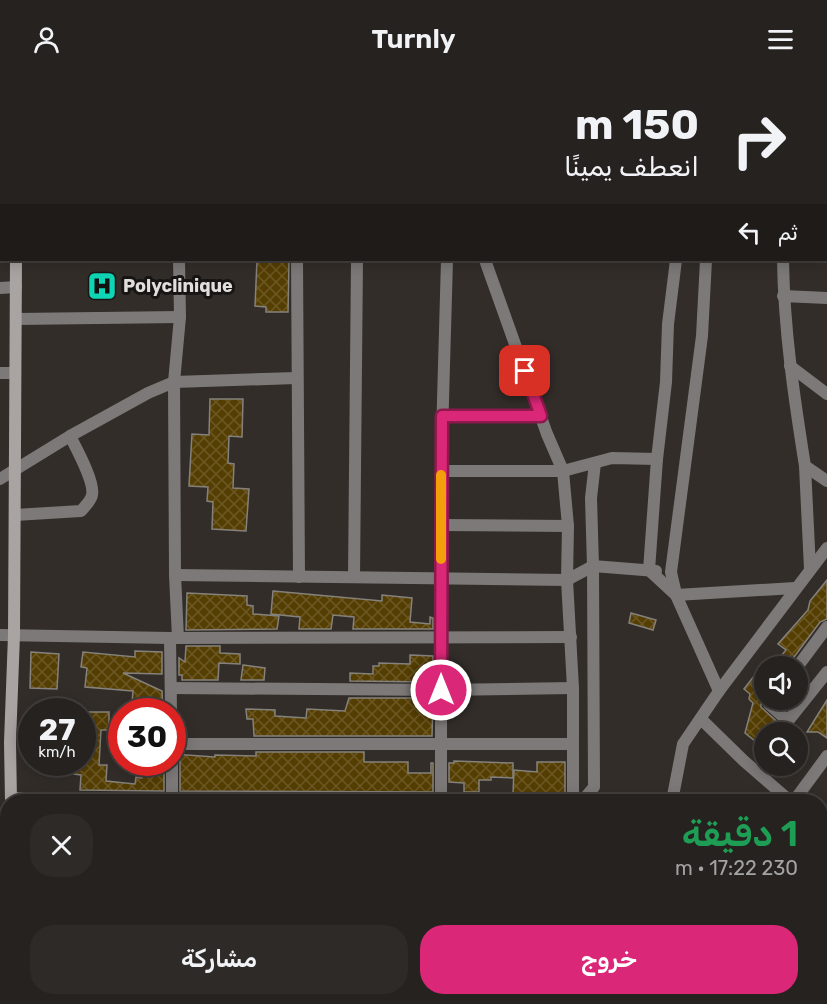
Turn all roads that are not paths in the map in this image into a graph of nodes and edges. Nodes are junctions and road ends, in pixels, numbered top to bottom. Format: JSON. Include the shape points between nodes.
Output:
{"nodes":[{"id":1,"x":16,"y":261,"type":"edge"},
{"id":2,"x":179,"y":261,"type":"edge"},
{"id":3,"x":297,"y":261,"type":"edge"},
{"id":4,"x":357,"y":261,"type":"edge"},
{"id":5,"x":447,"y":261,"type":"edge"},
{"id":6,"x":485,"y":261,"type":"edge"},
{"id":7,"x":676,"y":261,"type":"edge"},
{"id":8,"x":706,"y":261,"type":"edge"},
{"id":9,"x":783,"y":261,"type":"edge"},
{"id":10,"x":16,"y":287,"type":"junction"},
{"id":11,"x":0,"y":288,"type":"edge"},
{"id":12,"x":783,"y":296,"type":"junction"},
{"id":13,"x":827,"y":298,"type":"edge"},
{"id":14,"x":180,"y":317,"type":"junction"},
{"id":15,"x":16,"y":319,"type":"junction"},
{"id":16,"x":789,"y":366,"type":"junction"},
{"id":17,"x":0,"y":373,"type":"edge"},
{"id":18,"x":15,"y":373,"type":"junction"},
{"id":19,"x":296,"y":378,"type":"junction"},
{"id":20,"x":174,"y":382,"type":"junction"},
{"id":21,"x":827,"y":394,"type":"edge"},
{"id":22,"x":442,"y":416,"type":"junction"},
{"id":23,"x":541,"y":416,"type":"junction"},
{"id":24,"x":70,"y":435,"type":"junction"},
{"id":25,"x":657,"y":459,"type":"junction"},
{"id":26,"x":595,"y":463,"type":"junction"},
{"id":27,"x":805,"y":466,"type":"junction"},
{"id":28,"x":15,"y":470,"type":"junction"},
{"id":29,"x":441,"y":471,"type":"junction"},
{"id":30,"x":563,"y":471,"type":"junction"},
{"id":31,"x":0,"y":479,"type":"edge"},
{"id":32,"x":827,"y":481,"type":"edge"},
{"id":33,"x":15,"y":516,"type":"junction"},
{"id":34,"x":442,"y":525,"type":"junction"},
{"id":35,"x":568,"y":526,"type":"junction"},
{"id":36,"x":827,"y":548,"type":"edge"},
{"id":37,"x":593,"y":566,"type":"junction"},
{"id":38,"x":810,"y":569,"type":"junction"},
{"id":39,"x":649,"y":570,"type":"junction"},
{"id":40,"x":671,"y":572,"type":"junction"},
{"id":41,"x":175,"y":575,"type":"junction"},
{"id":42,"x":299,"y":577,"type":"junction"},
{"id":43,"x":354,"y":577,"type":"junction"},
{"id":44,"x":441,"y":579,"type":"junction"},
{"id":45,"x":567,"y":580,"type":"junction"},
{"id":46,"x":795,"y":588,"type":"junction"},
{"id":47,"x":676,"y":595,"type":"junction"},
{"id":48,"x":827,"y":627,"type":"edge"},
{"id":49,"x":0,"y":635,"type":"edge"},
{"id":50,"x":14,"y":635,"type":"junction"},
{"id":51,"x":442,"y":636,"type":"junction"},
{"id":52,"x":571,"y":637,"type":"junction"},
{"id":53,"x":174,"y":638,"type":"junction"},
{"id":54,"x":805,"y":656,"type":"edge"},
{"id":55,"x":827,"y":672,"type":"edge"},
{"id":56,"x":171,"y":688,"type":"junction"},
{"id":57,"x":573,"y":688,"type":"junction"},
{"id":58,"x":441,"y":690,"type":"junction"},
{"id":59,"x":719,"y":691,"type":"junction"},
{"id":60,"x":808,"y":696,"type":"edge"},
{"id":61,"x":171,"y":698,"type":"edge"},
{"id":62,"x":776,"y":710,"type":"edge"},
{"id":63,"x":797,"y":710,"type":"edge"},
{"id":64,"x":701,"y":720,"type":"junction"},
{"id":65,"x":5,"y":742,"type":"edge"},
{"id":66,"x":186,"y":744,"type":"edge"},
{"id":67,"x":441,"y":744,"type":"junction"},
{"id":68,"x":572,"y":744,"type":"junction"},
{"id":69,"x":827,"y":756,"type":"edge"},
{"id":70,"x":172,"y":776,"type":"edge"},
{"id":71,"x":10,"y":794,"type":"edge"},
{"id":72,"x":172,"y":794,"type":"edge"},
{"id":73,"x":441,"y":794,"type":"edge"},
{"id":74,"x":575,"y":794,"type":"edge"},
{"id":75,"x":588,"y":794,"type":"edge"},
{"id":76,"x":673,"y":794,"type":"edge"},
{"id":77,"x":784,"y":794,"type":"edge"},
{"id":78,"x":797,"y":794,"type":"edge"}],
"edges":[{"from":1,"to":10,"type":"street"},
{"from":2,"to":14,"type":"street"},
{"from":3,"to":19,"type":"street"},
{"from":4,"to":43,"type":"street"},
{"from":5,"to":22,"type":"street"},
{"from":6,"to":23,"type":"street"},
{"from":7,"to":25,"type":"street"},
{"from":8,"to":40,"type":"street","via":[[702,336]]},
{"from":9,"to":12,"type":"street"},
{"from":10,"to":11,"type":"street"},
{"from":10,"to":15,"type":"street"},
{"from":12,"to":13,"type":"street"},
{"from":12,"to":16,"type":"street"},
{"from":14,"to":15,"type":"street"},
{"from":14,"to":20,"type":"street"},
{"from":15,"to":18,"type":"street"},
{"from":16,"to":21,"type":"street"},
{"from":16,"to":27,"type":"street"},
{"from":17,"to":18,"type":"street"},
{"from":18,"to":28,"type":"street"},
{"from":19,"to":20,"type":"street"},
{"from":19,"to":42,"type":"street"},
{"from":20,"to":24,"type":"street"},
{"from":20,"to":41,"type":"street"},
{"from":22,"to":23,"type":"street"},
{"from":22,"to":29,"type":"street"},
{"from":23,"to":30,"type":"street"},
{"from":24,"to":28,"type":"street"},
{"from":24,"to":33,"type":"street","via":[[91,484],[93,494],[89,502],[81,511]]},
{"from":25,"to":26,"type":"street","via":[[612,458]]},
{"from":25,"to":39,"type":"street"},
{"from":26,"to":30,"type":"street"},
{"from":26,"to":37,"type":"street","via":[[591,498]]},
{"from":27,"to":32,"type":"street"},
{"from":27,"to":38,"type":"street"},
{"from":28,"to":31,"type":"street"},
{"from":28,"to":33,"type":"street"},
{"from":29,"to":30,"type":"street"},
{"from":29,"to":34,"type":"street"},
{"from":30,"to":35,"type":"street"},
{"from":33,"to":50,"type":"street"},
{"from":34,"to":35,"type":"street"},
{"from":34,"to":44,"type":"street"},
{"from":35,"to":45,"type":"street"},
{"from":36,"to":38,"type":"street"},
{"from":37,"to":39,"type":"street"},
{"from":37,"to":45,"type":"street"},
{"from":37,"to":75,"type":"street","via":[[594,787]]},
{"from":38,"to":46,"type":"street"},
{"from":39,"to":40,"type":"street"},
{"from":39,"to":47,"type":"street"},
{"from":40,"to":47,"type":"street"},
{"from":41,"to":42,"type":"street"},
{"from":41,"to":53,"type":"street"},
{"from":42,"to":43,"type":"street"},
{"from":43,"to":44,"type":"street"},
{"from":44,"to":45,"type":"street"},
{"from":44,"to":51,"type":"street"},
{"from":45,"to":52,"type":"street"},
{"from":46,"to":47,"type":"street"},
{"from":46,"to":59,"type":"street"},
{"from":47,"to":59,"type":"street"},
{"from":48,"to":54,"type":"street"},
{"from":49,"to":50,"type":"street"},
{"from":50,"to":53,"type":"street"},
{"from":50,"to":65,"type":"street"},
{"from":51,"to":52,"type":"street"},
{"from":51,"to":53,"type":"street"},
{"from":51,"to":58,"type":"street"},
{"from":52,"to":57,"type":"street"},
{"from":53,"to":56,"type":"street"},
{"from":55,"to":60,"type":"street"},
{"from":56,"to":58,"type":"street"},
{"from":56,"to":61,"type":"street"},
{"from":57,"to":58,"type":"street"},
{"from":57,"to":68,"type":"street"},
{"from":58,"to":67,"type":"street"},
{"from":59,"to":64,"type":"street"},
{"from":62,"to":63,"type":"street","via":[[788,721]]},
{"from":64,"to":76,"type":"street","via":[[683,744]]},
{"from":64,"to":77,"type":"street"},
{"from":65,"to":71,"type":"street"},
{"from":66,"to":67,"type":"street"},
{"from":67,"to":68,"type":"street"},
{"from":67,"to":73,"type":"street"},
{"from":68,"to":74,"type":"street"},
{"from":69,"to":78,"type":"street"},
{"from":70,"to":72,"type":"street"}]}
